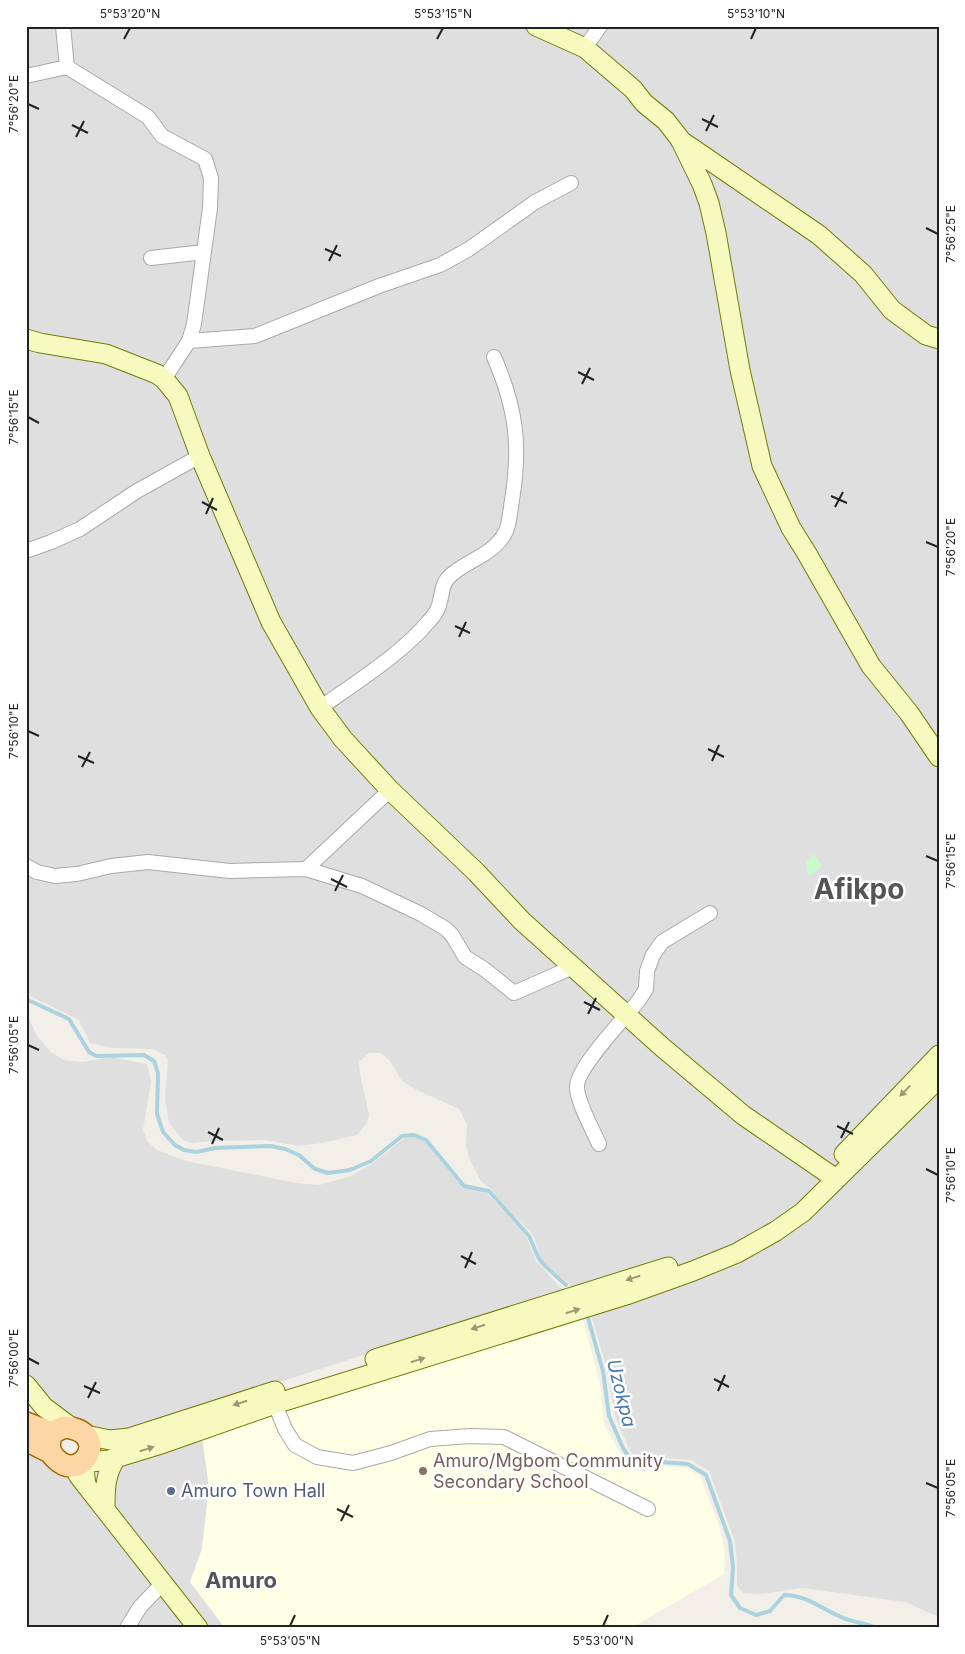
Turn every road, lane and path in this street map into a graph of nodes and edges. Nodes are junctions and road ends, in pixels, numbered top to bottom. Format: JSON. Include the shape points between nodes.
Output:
{"nodes":[{"id":1,"x":75,"y":26,"type":"edge"},
{"id":2,"x":600,"y":26,"type":"edge"},
{"id":3,"x":546,"y":28,"type":"edge"},
{"id":4,"x":64,"y":31,"type":"edge"},
{"id":5,"x":585,"y":48,"type":"junction"},
{"id":6,"x":67,"y":68,"type":"junction"},
{"id":7,"x":26,"y":76,"type":"edge"},
{"id":8,"x":680,"y":139,"type":"junction"},
{"id":9,"x":726,"y":171,"type":"junction"},
{"id":10,"x":571,"y":183,"type":"dead end"},
{"id":11,"x":707,"y":198,"type":"junction"},
{"id":12,"x":204,"y":252,"type":"junction"},
{"id":13,"x":152,"y":258,"type":"dead end"},
{"id":14,"x":26,"y":339,"type":"edge"},
{"id":15,"x":939,"y":339,"type":"edge"},
{"id":16,"x":189,"y":341,"type":"junction"},
{"id":17,"x":494,"y":357,"type":"dead end"},
{"id":18,"x":164,"y":379,"type":"junction"},
{"id":19,"x":200,"y":456,"type":"junction"},
{"id":20,"x":26,"y":551,"type":"edge"},
{"id":21,"x":320,"y":708,"type":"junction"},
{"id":22,"x":939,"y":757,"type":"edge"},
{"id":23,"x":390,"y":790,"type":"junction"},
{"id":24,"x":26,"y":866,"type":"edge"},
{"id":25,"x":306,"y":869,"type":"junction"},
{"id":26,"x":710,"y":913,"type":"dead end"},
{"id":27,"x":573,"y":967,"type":"junction"},
{"id":28,"x":627,"y":1016,"type":"junction"},
{"id":29,"x":939,"y":1056,"type":"edge"},
{"id":30,"x":939,"y":1078,"type":"edge"},
{"id":31,"x":599,"y":1144,"type":"dead end"},
{"id":32,"x":832,"y":1176,"type":"junction"},
{"id":33,"x":28,"y":1387,"type":"edge"},
{"id":34,"x":275,"y":1404,"type":"junction"},
{"id":35,"x":26,"y":1416,"type":"edge"},
{"id":36,"x":26,"y":1423,"type":"edge"},
{"id":37,"x":65,"y":1437,"type":"junction"},
{"id":38,"x":26,"y":1440,"type":"edge"},
{"id":39,"x":116,"y":1458,"type":"junction"},
{"id":40,"x":76,"y":1464,"type":"junction"},
{"id":41,"x":106,"y":1509,"type":"junction"},
{"id":42,"x":648,"y":1509,"type":"dead end"},
{"id":43,"x":164,"y":1583,"type":"junction"},
{"id":44,"x":127,"y":1628,"type":"edge"},
{"id":45,"x":198,"y":1628,"type":"edge"}],
"edges":[{"from":1,"to":4,"type":"street"},
{"from":2,"to":5,"type":"street"},
{"from":3,"to":5,"type":"street"},
{"from":4,"to":6,"type":"street"},
{"from":5,"to":8,"type":"street","via":[[633,89]]},
{"from":6,"to":7,"type":"street"},
{"from":6,"to":12,"type":"street","via":[[148,117],[162,136],[205,159],[211,178],[211,193]]},
{"from":8,"to":9,"type":"street"},
{"from":8,"to":11,"type":"street"},
{"from":9,"to":11,"type":"street","via":[[712,178]]},
{"from":9,"to":15,"type":"street","via":[[819,235],[863,274],[892,310],[926,334]]},
{"from":10,"to":16,"type":"street","via":[[535,202],[469,249],[440,265],[255,336]]},
{"from":11,"to":22,"type":"street","via":[[762,466],[790,528],[871,666]]},
{"from":12,"to":13,"type":"street"},
{"from":12,"to":16,"type":"street"},
{"from":14,"to":18,"type":"street","via":[[106,354]]},
{"from":16,"to":18,"type":"street"},
{"from":17,"to":21,"type":"street","via":[[506,384],[516,428],[517,473],[505,534],[491,549],[449,576],[442,586],[440,602],[432,617],[417,636]]},
{"from":18,"to":19,"type":"street","via":[[178,396]]},
{"from":19,"to":20,"type":"street","via":[[138,490],[80,530]]},
{"from":19,"to":21,"type":"street","via":[[271,622]]},
{"from":21,"to":23,"type":"street","via":[[343,740]]},
{"from":23,"to":25,"type":"street"},
{"from":23,"to":27,"type":"street"},
{"from":24,"to":25,"type":"street","via":[[55,876],[148,862],[230,871]]},
{"from":25,"to":27,"type":"street","via":[[362,886],[421,914],[446,929],[465,957],[514,993]]},
{"from":26,"to":28,"type":"street","via":[[662,942],[647,971],[646,989]]},
{"from":27,"to":28,"type":"street"},
{"from":28,"to":31,"type":"street","via":[[588,1061],[576,1085]]},
{"from":28,"to":32,"type":"street","via":[[743,1115]]},
{"from":29,"to":32,"type":"street","one_way":true},
{"from":30,"to":32,"type":"street"},
{"from":34,"to":32,"type":"street","one_way":true,"via":[[626,1295],[693,1271],[776,1231],[803,1212]]},
{"from":32,"to":37,"type":"street","one_way":true,"via":[[772,1222],[688,1260],[129,1438]]},
{"from":33,"to":35,"type":"street","via":[[31,1406]]},
{"from":33,"to":37,"type":"street"},
{"from":39,"to":34,"type":"street","one_way":true},
{"from":34,"to":42,"type":"street","via":[[295,1445],[317,1457],[352,1463],[430,1439],[504,1437]]},
{"from":36,"to":37,"type":"main road"},
{"from":37,"to":38,"type":"main road"},
{"from":37,"to":40,"type":"main road","via":[[56,1459]]},
{"from":37,"to":40,"type":"main road","via":[[89,1440],[88,1456]]},
{"from":39,"to":40,"type":"street"},
{"from":39,"to":41,"type":"street","via":[[107,1476]]},
{"from":40,"to":41,"type":"street","via":[[86,1484]]},
{"from":41,"to":43,"type":"street"},
{"from":43,"to":44,"type":"street","via":[[140,1607]]},
{"from":43,"to":45,"type":"street"}]}
